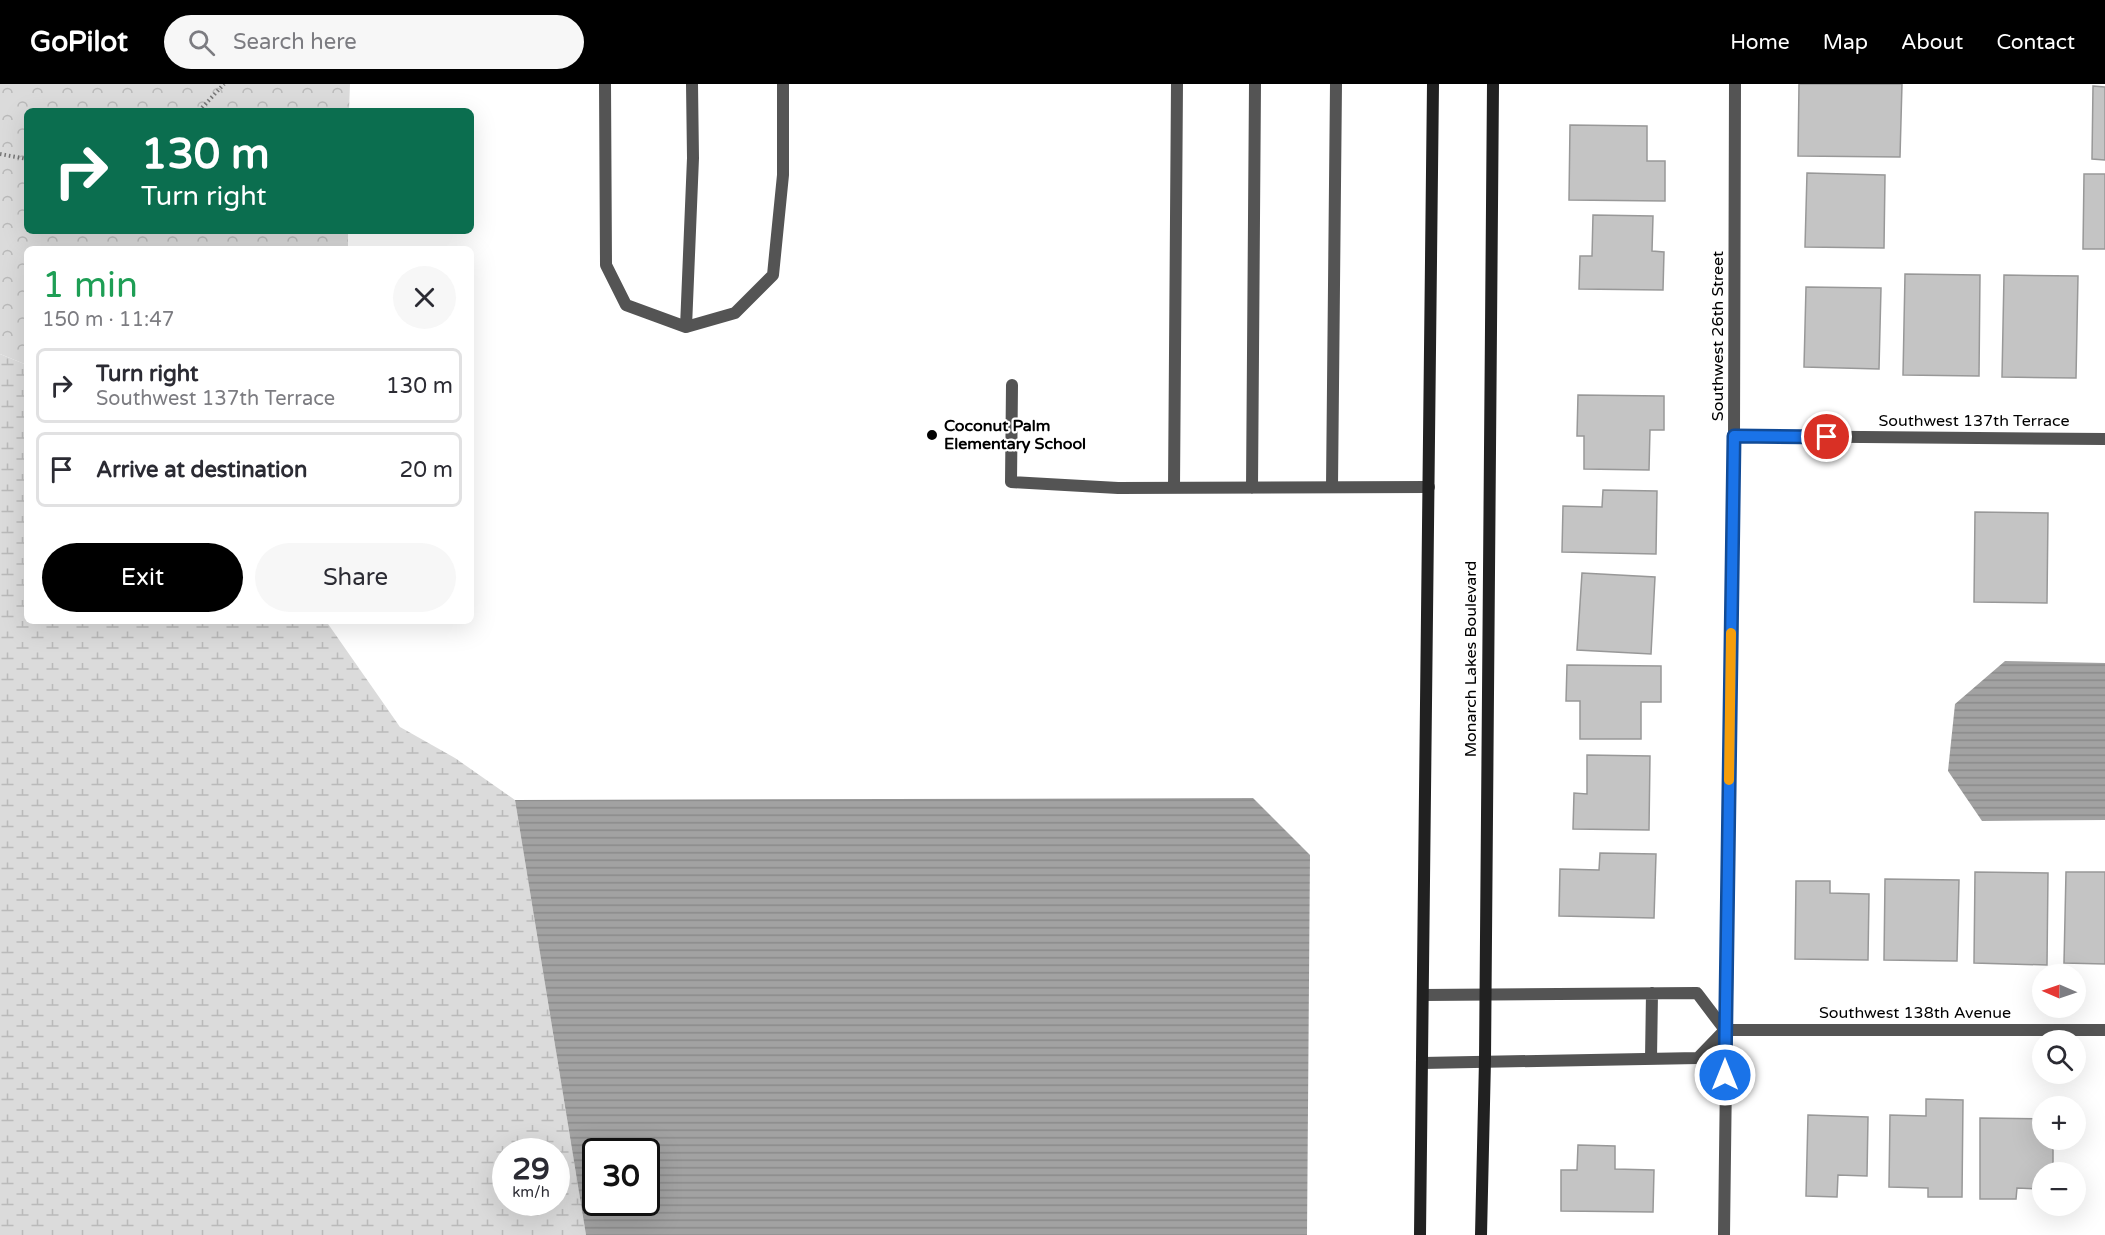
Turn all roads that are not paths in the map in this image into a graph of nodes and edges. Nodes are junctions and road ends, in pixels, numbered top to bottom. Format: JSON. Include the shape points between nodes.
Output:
{"nodes":[{"id":1,"x":605,"y":84,"type":"edge"},
{"id":2,"x":692,"y":84,"type":"edge"},
{"id":3,"x":783,"y":84,"type":"edge"},
{"id":4,"x":1177,"y":84,"type":"edge"},
{"id":5,"x":1255,"y":84,"type":"edge"},
{"id":6,"x":1336,"y":84,"type":"edge"},
{"id":7,"x":1434,"y":84,"type":"edge"},
{"id":8,"x":1493,"y":84,"type":"edge"},
{"id":9,"x":1735,"y":84,"type":"edge"},
{"id":10,"x":686,"y":327,"type":"junction"},
{"id":11,"x":1012,"y":385,"type":"dead end"},
{"id":12,"x":1734,"y":436,"type":"junction"},
{"id":13,"x":2105,"y":439,"type":"edge"},
{"id":14,"x":1429,"y":486,"type":"junction"},
{"id":15,"x":1332,"y":487,"type":"junction"},
{"id":16,"x":1174,"y":488,"type":"junction"},
{"id":17,"x":1252,"y":488,"type":"junction"},
{"id":18,"x":1652,"y":993,"type":"junction"},
{"id":19,"x":1486,"y":994,"type":"junction"},
{"id":20,"x":1423,"y":995,"type":"junction"},
{"id":21,"x":1725,"y":1030,"type":"junction"},
{"id":22,"x":2105,"y":1030,"type":"edge"},
{"id":23,"x":1651,"y":1059,"type":"junction"},
{"id":24,"x":1485,"y":1060,"type":"junction"},
{"id":25,"x":1422,"y":1063,"type":"junction"},
{"id":26,"x":1420,"y":1235,"type":"edge"},
{"id":27,"x":1481,"y":1235,"type":"edge"},
{"id":28,"x":1724,"y":1235,"type":"edge"}],
"edges":[{"from":1,"to":10,"type":"street","via":[[606,265],[626,305]]},
{"from":2,"to":10,"type":"street"},
{"from":3,"to":10,"type":"street","via":[[783,175],[773,275],[735,313]]},
{"from":4,"to":16,"type":"street"},
{"from":5,"to":17,"type":"street"},
{"from":6,"to":15,"type":"street"},
{"from":7,"to":14,"type":"street"},
{"from":8,"to":19,"type":"street","name":"Monarch Lakes Boulevard"},
{"from":9,"to":12,"type":"street","name":"Southwest 26th Street"},
{"from":11,"to":16,"type":"street","via":[[1011,482]]},
{"from":12,"to":13,"type":"street","name":"Southwest 137th Terrace"},
{"from":12,"to":21,"type":"street","name":"Southwest 26th Street"},
{"from":14,"to":15,"type":"street"},
{"from":14,"to":20,"type":"street"},
{"from":15,"to":17,"type":"street"},
{"from":16,"to":17,"type":"street"},
{"from":18,"to":19,"type":"street"},
{"from":18,"to":21,"type":"street","via":[[1697,993]]},
{"from":18,"to":23,"type":"street"},
{"from":19,"to":20,"type":"street"},
{"from":19,"to":24,"type":"street","name":"Monarch Lakes Boulevard"},
{"from":20,"to":25,"type":"street"},
{"from":21,"to":22,"type":"street","name":"Southwest 138th Avenue"},
{"from":21,"to":23,"type":"street","via":[[1698,1058]]},
{"from":21,"to":28,"type":"street","name":"Southwest 26th Street"},
{"from":23,"to":24,"type":"street"},
{"from":24,"to":25,"type":"street"},
{"from":24,"to":27,"type":"street","name":"Monarch Lakes Boulevard"},
{"from":25,"to":26,"type":"street"}]}
